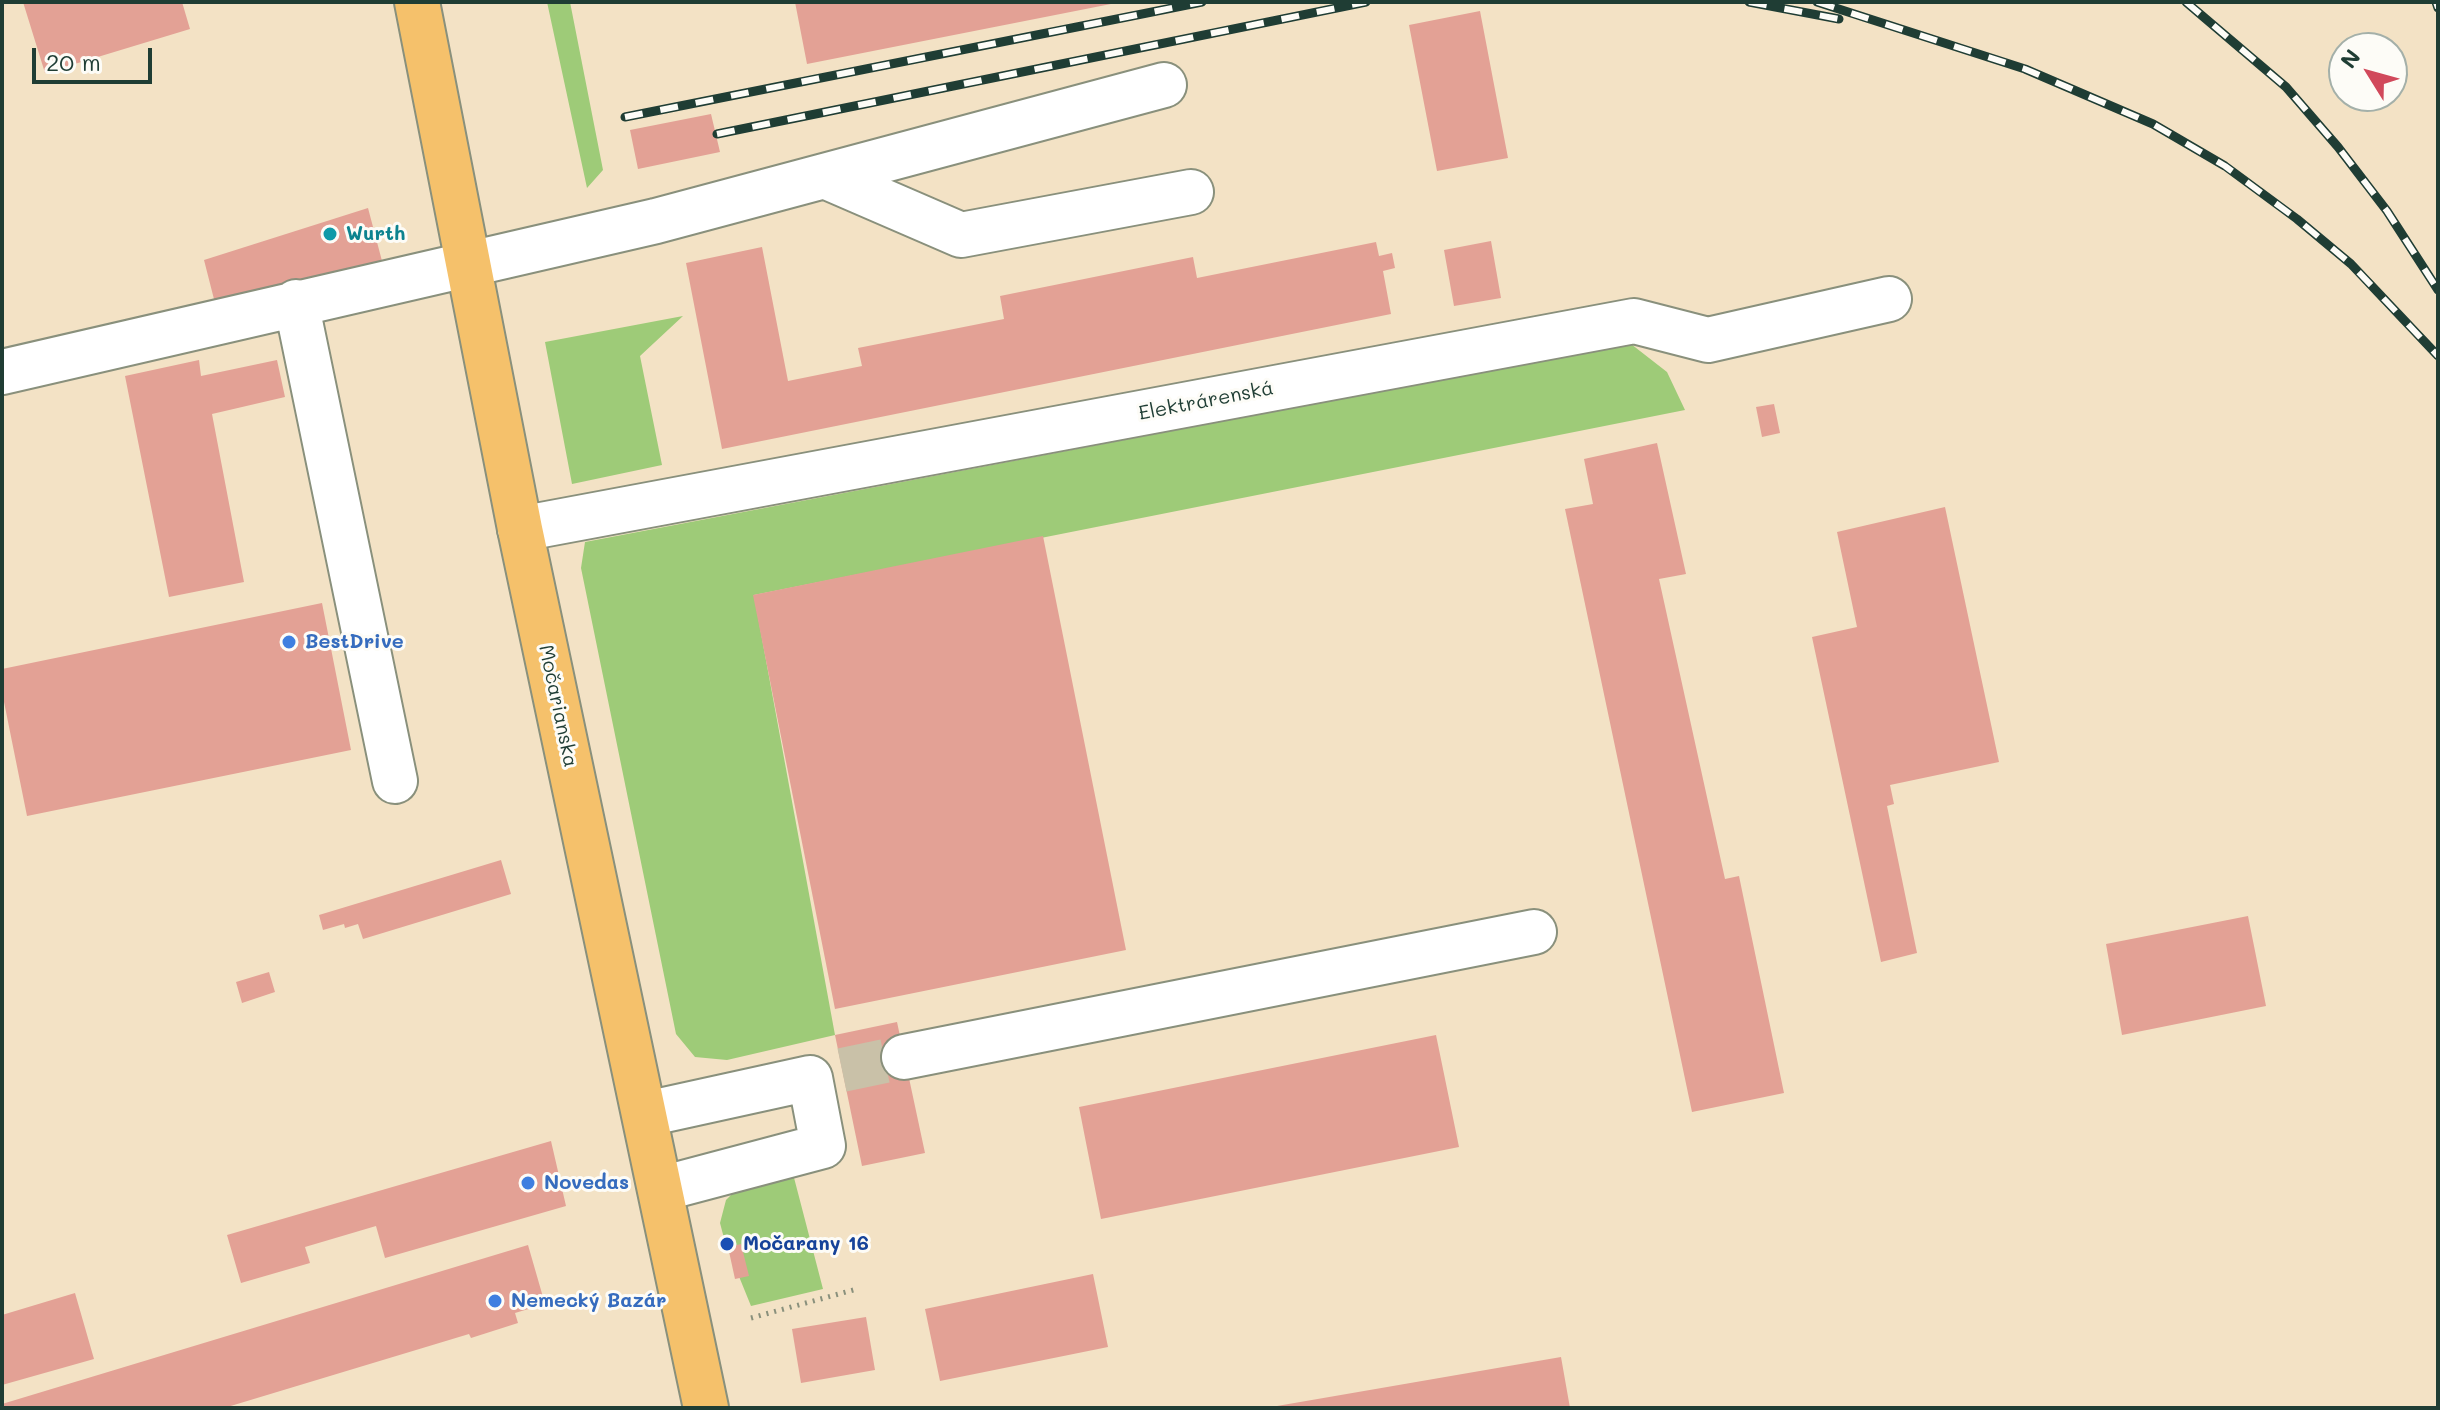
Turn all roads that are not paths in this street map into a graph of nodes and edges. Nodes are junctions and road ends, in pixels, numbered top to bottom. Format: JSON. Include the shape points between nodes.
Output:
{"nodes":[{"id":1,"x":417,"y":2,"type":"edge"},
{"id":2,"x":1164,"y":85,"type":"dead end"},
{"id":3,"x":827,"y":177,"type":"junction"},
{"id":4,"x":1191,"y":192,"type":"dead end"},
{"id":5,"x":469,"y":265,"type":"junction"},
{"id":6,"x":1889,"y":299,"type":"dead end"},
{"id":7,"x":296,"y":302,"type":"junction"},
{"id":8,"x":2,"y":372,"type":"edge"},
{"id":9,"x":520,"y":529,"type":"junction"},
{"id":10,"x":395,"y":781,"type":"dead end"},
{"id":11,"x":1534,"y":932,"type":"dead end"},
{"id":12,"x":904,"y":1057,"type":"tunnel mouth"},
{"id":13,"x":646,"y":1114,"type":"junction"},
{"id":14,"x":661,"y":1189,"type":"junction"},
{"id":15,"x":706,"y":1408,"type":"edge"}],
"edges":[{"from":1,"to":5,"type":"main road","name":"Močarianska"},
{"from":2,"to":3,"type":"lane"},
{"from":3,"to":4,"type":"lane","via":[[961,235]]},
{"from":3,"to":5,"type":"lane"},
{"from":5,"to":7,"type":"lane"},
{"from":5,"to":9,"type":"main road","name":"Močarianska"},
{"from":6,"to":9,"type":"lane","name":"Elektrárenská","via":[[1708,340],[1634,321]]},
{"from":7,"to":8,"type":"lane"},
{"from":7,"to":10,"type":"lane"},
{"from":9,"to":13,"type":"main road","name":"Močarianska"},
{"from":11,"to":12,"type":"lane"},
{"from":13,"to":14,"type":"main road","name":"Močarianska"},
{"from":13,"to":14,"type":"lane","via":[[826,1074],[823,1146]]},
{"from":14,"to":15,"type":"main road","name":"Močarianska"}]}
